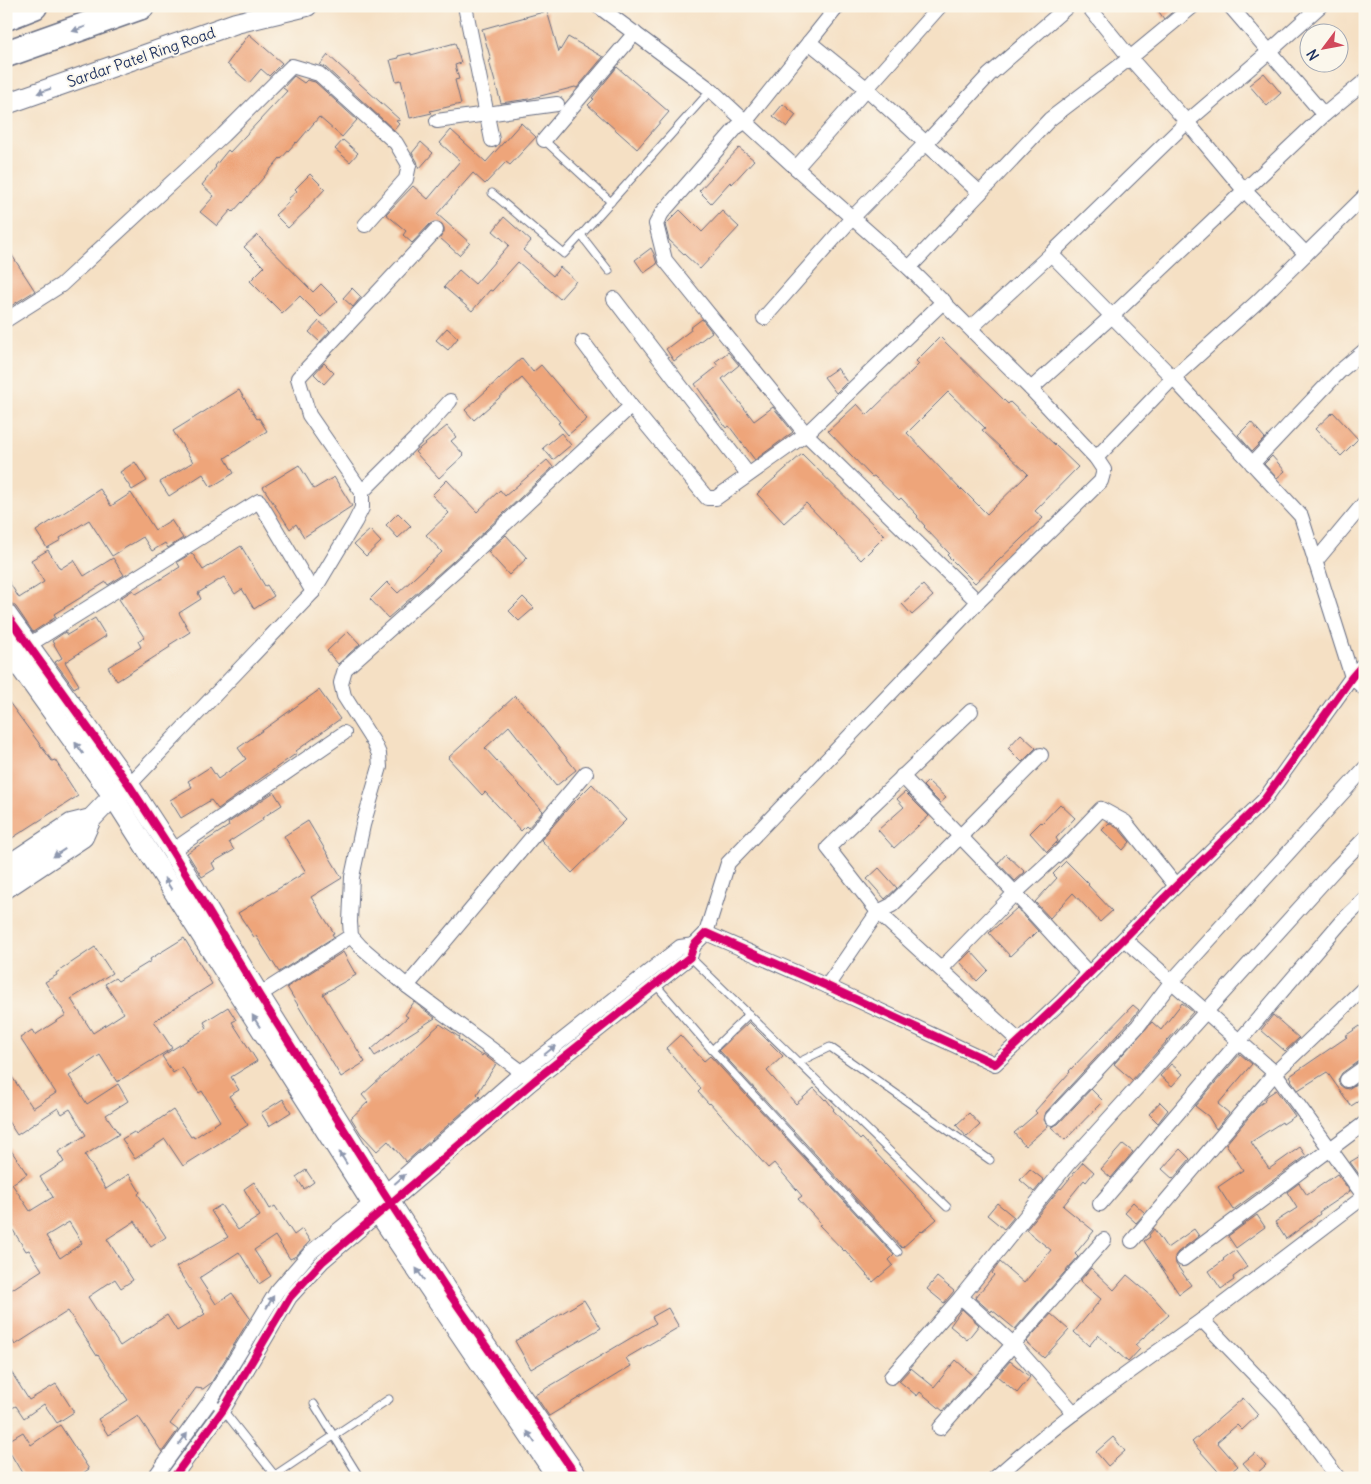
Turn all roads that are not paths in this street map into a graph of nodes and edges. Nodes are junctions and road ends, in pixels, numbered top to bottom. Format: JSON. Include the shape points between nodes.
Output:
{"nodes":[{"id":1,"x":34,"y":6,"type":"edge"},
{"id":2,"x":142,"y":6,"type":"edge"},
{"id":3,"x":307,"y":6,"type":"edge"},
{"id":4,"x":465,"y":6,"type":"edge"},
{"id":5,"x":598,"y":6,"type":"edge"},
{"id":6,"x":838,"y":6,"type":"edge"},
{"id":7,"x":940,"y":6,"type":"edge"},
{"id":8,"x":1068,"y":6,"type":"edge"},
{"id":9,"x":1088,"y":6,"type":"edge"},
{"id":10,"x":1193,"y":6,"type":"edge"},
{"id":11,"x":1230,"y":6,"type":"edge"},
{"id":12,"x":1320,"y":6,"type":"edge"},
{"id":13,"x":6,"y":17,"type":"edge"},
{"id":14,"x":635,"y":32,"type":"junction"},
{"id":15,"x":808,"y":42,"type":"junction"},
{"id":16,"x":1270,"y":51,"type":"junction"},
{"id":17,"x":6,"y":54,"type":"edge"},
{"id":18,"x":1130,"y":58,"type":"junction"},
{"id":19,"x":1365,"y":81,"type":"edge"},
{"id":20,"x":866,"y":88,"type":"junction"},
{"id":21,"x":712,"y":90,"type":"junction"},
{"id":22,"x":6,"y":104,"type":"edge"},
{"id":23,"x":557,"y":104,"type":"dead end"},
{"id":24,"x":487,"y":114,"type":"junction"},
{"id":25,"x":1324,"y":115,"type":"junction"},
{"id":26,"x":437,"y":120,"type":"dead end"},
{"id":27,"x":746,"y":120,"type":"junction"},
{"id":28,"x":1187,"y":122,"type":"junction"},
{"id":29,"x":492,"y":140,"type":"dead end"},
{"id":30,"x":544,"y":140,"type":"joint"},
{"id":31,"x":926,"y":143,"type":"junction"},
{"id":32,"x":796,"y":168,"type":"junction"},
{"id":33,"x":1244,"y":190,"type":"junction"},
{"id":34,"x":980,"y":193,"type":"junction"},
{"id":35,"x":492,"y":194,"type":"dead end"},
{"id":36,"x":1365,"y":196,"type":"edge"},
{"id":37,"x":611,"y":202,"type":"junction"},
{"id":38,"x":853,"y":217,"type":"junction"},
{"id":39,"x":365,"y":225,"type":"dead end"},
{"id":40,"x":436,"y":230,"type":"dead end"},
{"id":41,"x":581,"y":235,"type":"junction"},
{"id":42,"x":1051,"y":254,"type":"junction"},
{"id":43,"x":1306,"y":254,"type":"junction"},
{"id":44,"x":909,"y":268,"type":"junction"},
{"id":45,"x":609,"y":270,"type":"dead end"},
{"id":46,"x":614,"y":299,"type":"dead end"},
{"id":47,"x":944,"y":301,"type":"junction"},
{"id":48,"x":1112,"y":316,"type":"junction"},
{"id":49,"x":764,"y":318,"type":"dead end"},
{"id":50,"x":6,"y":320,"type":"edge"},
{"id":51,"x":970,"y":328,"type":"junction"},
{"id":52,"x":583,"y":342,"type":"dead end"},
{"id":53,"x":1365,"y":350,"type":"edge"},
{"id":54,"x":1173,"y":378,"type":"junction"},
{"id":55,"x":1031,"y":389,"type":"junction"},
{"id":56,"x":450,"y":401,"type":"dead end"},
{"id":57,"x":631,"y":406,"type":"junction"},
{"id":58,"x":806,"y":434,"type":"junction"},
{"id":59,"x":1096,"y":458,"type":"junction"},
{"id":60,"x":1252,"y":464,"type":"junction"},
{"id":61,"x":748,"y":474,"type":"junction"},
{"id":62,"x":362,"y":492,"type":"junction"},
{"id":63,"x":1365,"y":502,"type":"edge"},
{"id":64,"x":1315,"y":562,"type":"junction"},
{"id":65,"x":312,"y":592,"type":"junction"},
{"id":66,"x":978,"y":602,"type":"junction"},
{"id":67,"x":6,"y":614,"type":"edge"},
{"id":68,"x":16,"y":649,"type":"edge"},
{"id":69,"x":1365,"y":662,"type":"edge"},
{"id":70,"x":1352,"y":677,"type":"junction"},
{"id":71,"x":1365,"y":690,"type":"edge"},
{"id":72,"x":971,"y":711,"type":"dead end"},
{"id":73,"x":344,"y":733,"type":"dead end"},
{"id":74,"x":1041,"y":755,"type":"dead end"},
{"id":75,"x":1365,"y":768,"type":"edge"},
{"id":76,"x":586,"y":773,"type":"dead end"},
{"id":77,"x":902,"y":776,"type":"junction"},
{"id":78,"x":130,"y":784,"type":"junction"},
{"id":79,"x":113,"y":796,"type":"junction"},
{"id":80,"x":91,"y":819,"type":"junction"},
{"id":81,"x":960,"y":836,"type":"junction"},
{"id":82,"x":1365,"y":838,"type":"edge"},
{"id":83,"x":172,"y":851,"type":"junction"},
{"id":84,"x":6,"y":867,"type":"edge"},
{"id":85,"x":1176,"y":886,"type":"junction"},
{"id":86,"x":6,"y":888,"type":"edge"},
{"id":87,"x":1015,"y":893,"type":"junction"},
{"id":88,"x":1365,"y":899,"type":"edge"},
{"id":89,"x":878,"y":912,"type":"junction"},
{"id":90,"x":706,"y":933,"type":"junction"},
{"id":91,"x":351,"y":936,"type":"junction"},
{"id":92,"x":1124,"y":939,"type":"junction"},
{"id":93,"x":688,"y":950,"type":"junction"},
{"id":94,"x":941,"y":969,"type":"junction"},
{"id":95,"x":1089,"y":974,"type":"junction"},
{"id":96,"x":1172,"y":981,"type":"junction"},
{"id":97,"x":656,"y":985,"type":"junction"},
{"id":98,"x":407,"y":986,"type":"junction"},
{"id":99,"x":827,"y":986,"type":"junction"},
{"id":100,"x":1365,"y":987,"type":"edge"},
{"id":101,"x":259,"y":994,"type":"junction"},
{"id":102,"x":1206,"y":1012,"type":"junction"},
{"id":103,"x":749,"y":1014,"type":"junction"},
{"id":104,"x":1019,"y":1041,"type":"junction"},
{"id":105,"x":1239,"y":1041,"type":"junction"},
{"id":106,"x":712,"y":1050,"type":"junction"},
{"id":107,"x":799,"y":1062,"type":"junction"},
{"id":108,"x":1365,"y":1067,"type":"edge"},
{"id":109,"x":522,"y":1072,"type":"junction"},
{"id":110,"x":1275,"y":1073,"type":"junction"},
{"id":111,"x":1347,"y":1080,"type":"dead end"},
{"id":112,"x":534,"y":1081,"type":"junction"},
{"id":113,"x":1052,"y":1118,"type":"dead end"},
{"id":114,"x":1365,"y":1123,"type":"edge"},
{"id":115,"x":1329,"y":1149,"type":"junction"},
{"id":116,"x":990,"y":1160,"type":"dead end"},
{"id":117,"x":1364,"y":1196,"type":"edge"},
{"id":118,"x":381,"y":1204,"type":"junction"},
{"id":119,"x":1100,"y":1204,"type":"dead end"},
{"id":120,"x":946,"y":1207,"type":"dead end"},
{"id":121,"x":1104,"y":1240,"type":"dead end"},
{"id":122,"x":1132,"y":1240,"type":"dead end"},
{"id":123,"x":898,"y":1252,"type":"dead end"},
{"id":124,"x":1184,"y":1259,"type":"dead end"},
{"id":125,"x":961,"y":1297,"type":"junction"},
{"id":126,"x":1202,"y":1320,"type":"junction"},
{"id":127,"x":1013,"y":1344,"type":"junction"},
{"id":128,"x":891,"y":1377,"type":"dead end"},
{"id":129,"x":389,"y":1399,"type":"dead end"},
{"id":130,"x":210,"y":1401,"type":"junction"},
{"id":131,"x":314,"y":1404,"type":"dead end"},
{"id":132,"x":223,"y":1410,"type":"junction"},
{"id":133,"x":1074,"y":1413,"type":"junction"},
{"id":134,"x":940,"y":1428,"type":"dead end"},
{"id":135,"x":335,"y":1435,"type":"junction"},
{"id":136,"x":276,"y":1476,"type":"edge"},
{"id":137,"x":154,"y":1478,"type":"edge"},
{"id":138,"x":173,"y":1478,"type":"edge"},
{"id":139,"x":360,"y":1478,"type":"edge"},
{"id":140,"x":558,"y":1478,"type":"edge"},
{"id":141,"x":578,"y":1478,"type":"edge"},
{"id":142,"x":995,"y":1478,"type":"edge"},
{"id":143,"x":1338,"y":1478,"type":"edge"}],
"edges":[{"from":1,"to":13,"type":"highway"},
{"from":2,"to":17,"type":"highway","one_way":true},
{"from":3,"to":22,"type":"street","name":"Sardar Patel Ring Road","one_way":true,"via":[[236,23]]},
{"from":4,"to":24,"type":"street"},
{"from":5,"to":14,"type":"street"},
{"from":6,"to":15,"type":"street"},
{"from":7,"to":20,"type":"street"},
{"from":8,"to":31,"type":"street","via":[[989,75]]},
{"from":9,"to":18,"type":"street"},
{"from":10,"to":18,"type":"street"},
{"from":11,"to":16,"type":"street"},
{"from":12,"to":16,"type":"street"},
{"from":14,"to":21,"type":"street"},
{"from":14,"to":30,"type":"street"},
{"from":15,"to":20,"type":"street"},
{"from":15,"to":27,"type":"street"},
{"from":16,"to":25,"type":"street"},
{"from":16,"to":28,"type":"street"},
{"from":18,"to":28,"type":"street"},
{"from":18,"to":34,"type":"street","via":[[1050,119]]},
{"from":19,"to":25,"type":"street"},
{"from":20,"to":31,"type":"street"},
{"from":20,"to":32,"type":"street"},
{"from":21,"to":27,"type":"street"},
{"from":21,"to":37,"type":"lane"},
{"from":23,"to":24,"type":"street"},
{"from":24,"to":26,"type":"street"},
{"from":24,"to":29,"type":"street"},
{"from":25,"to":33,"type":"street"},
{"from":27,"to":32,"type":"street"},
{"from":27,"to":58,"type":"street","via":[[662,213],[656,224],[665,260]]},
{"from":28,"to":33,"type":"street"},
{"from":28,"to":42,"type":"street"},
{"from":30,"to":37,"type":"lane"},
{"from":31,"to":34,"type":"street"},
{"from":31,"to":38,"type":"street"},
{"from":32,"to":38,"type":"street"},
{"from":33,"to":43,"type":"street"},
{"from":33,"to":48,"type":"street"},
{"from":34,"to":44,"type":"street"},
{"from":35,"to":41,"type":"lane","via":[[564,254]]},
{"from":36,"to":43,"type":"street"},
{"from":37,"to":41,"type":"lane"},
{"from":38,"to":44,"type":"street"},
{"from":38,"to":49,"type":"street"},
{"from":39,"to":50,"type":"street","via":[[406,179],[409,165],[396,143],[319,74],[292,66],[223,136],[61,285]]},
{"from":40,"to":62,"type":"street","via":[[298,378],[309,415]]},
{"from":41,"to":45,"type":"lane"},
{"from":42,"to":48,"type":"street"},
{"from":42,"to":51,"type":"street"},
{"from":43,"to":54,"type":"street"},
{"from":44,"to":47,"type":"street"},
{"from":46,"to":61,"type":"street"},
{"from":47,"to":51,"type":"street"},
{"from":47,"to":58,"type":"street"},
{"from":48,"to":54,"type":"street"},
{"from":48,"to":55,"type":"street"},
{"from":51,"to":55,"type":"street"},
{"from":52,"to":57,"type":"street"},
{"from":53,"to":60,"type":"street"},
{"from":54,"to":59,"type":"street"},
{"from":54,"to":60,"type":"street"},
{"from":55,"to":59,"type":"street"},
{"from":56,"to":62,"type":"street"},
{"from":57,"to":61,"type":"street","via":[[707,498],[716,498]]},
{"from":57,"to":91,"type":"street","via":[[345,669],[341,683],[344,696],[374,743],[380,767],[352,877]]},
{"from":58,"to":61,"type":"street"},
{"from":58,"to":66,"type":"street"},
{"from":59,"to":66,"type":"street","via":[[1104,470],[1102,481]]},
{"from":60,"to":64,"type":"street","via":[[1300,516]]},
{"from":62,"to":65,"type":"street","via":[[362,508],[355,522]]},
{"from":63,"to":64,"type":"street"},
{"from":64,"to":70,"type":"street"},
{"from":65,"to":68,"type":"street","via":[[259,501]]},
{"from":65,"to":78,"type":"street"},
{"from":66,"to":90,"type":"street","via":[[728,863]]},
{"from":67,"to":68,"type":"street"},
{"from":68,"to":78,"type":"street"},
{"from":79,"to":68,"type":"street","one_way":true},
{"from":69,"to":70,"type":"street"},
{"from":70,"to":71,"type":"street"},
{"from":70,"to":85,"type":"street","via":[[1264,800]]},
{"from":72,"to":77,"type":"street"},
{"from":73,"to":83,"type":"street"},
{"from":74,"to":81,"type":"street"},
{"from":75,"to":96,"type":"street"},
{"from":76,"to":98,"type":"street"},
{"from":77,"to":81,"type":"street"},
{"from":77,"to":89,"type":"street","via":[[828,848]]},
{"from":78,"to":79,"type":"street"},
{"from":78,"to":83,"type":"street"},
{"from":79,"to":80,"type":"street"},
{"from":118,"to":79,"type":"street","one_way":true},
{"from":80,"to":84,"type":"street","via":[[71,824]]},
{"from":80,"to":86,"type":"street","one_way":true,"via":[[82,837]]},
{"from":81,"to":87,"type":"street"},
{"from":81,"to":89,"type":"street","via":[[892,905]]},
{"from":82,"to":102,"type":"street"},
{"from":83,"to":101,"type":"street"},
{"from":85,"to":87,"type":"street","via":[[1125,822],[1101,809]]},
{"from":85,"to":92,"type":"street"},
{"from":87,"to":94,"type":"street"},
{"from":87,"to":95,"type":"street"},
{"from":88,"to":105,"type":"street","via":[[1341,922]]},
{"from":89,"to":94,"type":"street"},
{"from":89,"to":99,"type":"street"},
{"from":90,"to":93,"type":"street"},
{"from":90,"to":99,"type":"street"},
{"from":91,"to":98,"type":"street"},
{"from":91,"to":101,"type":"street"},
{"from":92,"to":95,"type":"street"},
{"from":92,"to":96,"type":"street"},
{"from":93,"to":97,"type":"street"},
{"from":93,"to":103,"type":"lane"},
{"from":109,"to":93,"type":"street","one_way":true},
{"from":94,"to":104,"type":"street"},
{"from":95,"to":104,"type":"street"},
{"from":96,"to":102,"type":"street"},
{"from":96,"to":113,"type":"street","via":[[1138,1026]]},
{"from":97,"to":106,"type":"lane"},
{"from":97,"to":112,"type":"street"},
{"from":98,"to":109,"type":"street"},
{"from":99,"to":104,"type":"street","via":[[995,1064]]},
{"from":100,"to":110,"type":"street"},
{"from":101,"to":118,"type":"street"},
{"from":102,"to":105,"type":"street"},
{"from":102,"to":125,"type":"street","via":[[1067,1165]]},
{"from":103,"to":106,"type":"lane"},
{"from":103,"to":107,"type":"lane"},
{"from":105,"to":110,"type":"street"},
{"from":105,"to":119,"type":"street"},
{"from":106,"to":123,"type":"lane"},
{"from":107,"to":116,"type":"lane","via":[[830,1047]]},
{"from":107,"to":120,"type":"lane"},
{"from":108,"to":111,"type":"street"},
{"from":109,"to":112,"type":"street"},
{"from":118,"to":109,"type":"street","one_way":true},
{"from":110,"to":115,"type":"street"},
{"from":110,"to":122,"type":"street"},
{"from":112,"to":118,"type":"street"},
{"from":114,"to":115,"type":"street"},
{"from":115,"to":117,"type":"street"},
{"from":115,"to":124,"type":"street"},
{"from":117,"to":126,"type":"street"},
{"from":130,"to":118,"type":"street","one_way":true,"via":[[277,1291],[310,1253]]},
{"from":118,"to":132,"type":"street","via":[[290,1297]]},
{"from":140,"to":118,"type":"street","one_way":true},
{"from":118,"to":141,"type":"street","via":[[451,1296]]},
{"from":121,"to":127,"type":"street"},
{"from":125,"to":127,"type":"street"},
{"from":125,"to":128,"type":"street"},
{"from":126,"to":133,"type":"street"},
{"from":126,"to":143,"type":"street","via":[[1283,1404]]},
{"from":127,"to":133,"type":"street"},
{"from":127,"to":134,"type":"street"},
{"from":129,"to":135,"type":"lane"},
{"from":130,"to":132,"type":"lane"},
{"from":137,"to":130,"type":"street","one_way":true},
{"from":131,"to":135,"type":"lane"},
{"from":132,"to":136,"type":"lane"},
{"from":132,"to":138,"type":"street"},
{"from":133,"to":142,"type":"street"},
{"from":135,"to":136,"type":"lane"},
{"from":135,"to":139,"type":"lane"}]}
